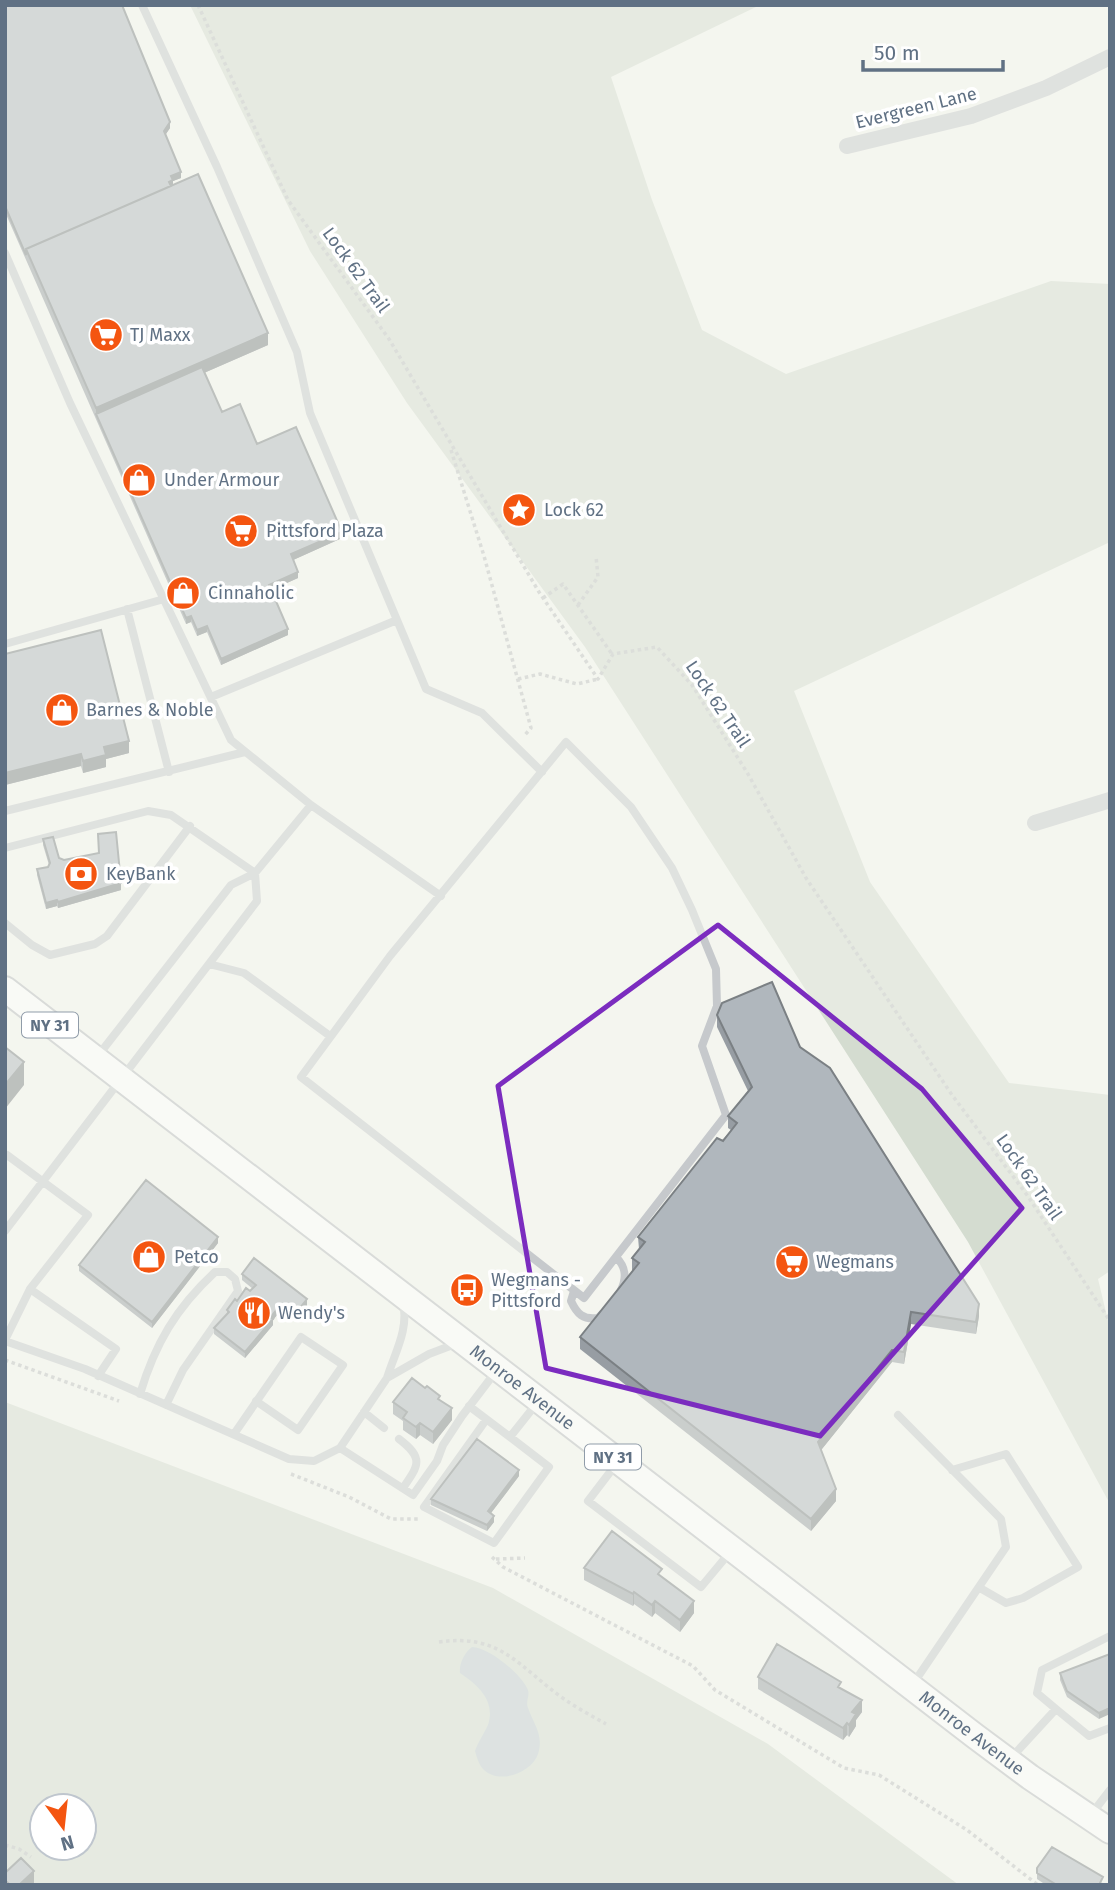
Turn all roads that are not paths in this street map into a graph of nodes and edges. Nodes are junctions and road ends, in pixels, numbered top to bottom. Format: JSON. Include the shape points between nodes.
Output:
{"nodes":[{"id":1,"x":142,"y":5,"type":"edge"},
{"id":2,"x":1110,"y":57,"type":"edge"},
{"id":3,"x":846,"y":146,"type":"dead end"},
{"id":4,"x":5,"y":253,"type":"edge"},
{"id":5,"x":164,"y":599,"type":"junction"},
{"id":6,"x":127,"y":609,"type":"junction"},
{"id":7,"x":397,"y":620,"type":"junction"},
{"id":8,"x":5,"y":644,"type":"edge"},
{"id":9,"x":211,"y":697,"type":"junction"},
{"id":10,"x":245,"y":752,"type":"junction"},
{"id":11,"x":169,"y":772,"type":"junction"},
{"id":12,"x":542,"y":772,"type":"junction"},
{"id":13,"x":1110,"y":800,"type":"edge"},
{"id":14,"x":311,"y":805,"type":"junction"},
{"id":15,"x":5,"y":811,"type":"edge"},
{"id":16,"x":1035,"y":823,"type":"dead end"},
{"id":17,"x":190,"y":826,"type":"junction"},
{"id":18,"x":5,"y":848,"type":"edge"},
{"id":19,"x":255,"y":873,"type":"junction"},
{"id":20,"x":441,"y":896,"type":"junction"},
{"id":21,"x":5,"y":923,"type":"edge"},
{"id":22,"x":209,"y":964,"type":"junction"},
{"id":23,"x":5,"y":989,"type":"edge"},
{"id":24,"x":330,"y":1036,"type":"junction"},
{"id":25,"x":95,"y":1059,"type":"junction"},
{"id":26,"x":120,"y":1078,"type":"junction"},
{"id":27,"x":5,"y":1157,"type":"edge"},
{"id":28,"x":43,"y":1181,"type":"junction"},
{"id":29,"x":5,"y":1231,"type":"edge"},
{"id":30,"x":616,"y":1257,"type":"junction"},
{"id":31,"x":30,"y":1289,"type":"junction"},
{"id":32,"x":574,"y":1291,"type":"junction"},
{"id":33,"x":400,"y":1293,"type":"junction"},
{"id":34,"x":614,"y":1299,"type":"edge"},
{"id":35,"x":606,"y":1308,"type":"edge"},
{"id":36,"x":5,"y":1340,"type":"edge"},
{"id":37,"x":464,"y":1342,"type":"junction"},
{"id":38,"x":498,"y":1368,"type":"junction"},
{"id":39,"x":98,"y":1376,"type":"junction"},
{"id":40,"x":387,"y":1378,"type":"junction"},
{"id":41,"x":140,"y":1394,"type":"junction"},
{"id":42,"x":539,"y":1400,"type":"junction"},
{"id":43,"x":256,"y":1401,"type":"junction"},
{"id":44,"x":166,"y":1405,"type":"junction"},
{"id":45,"x":469,"y":1406,"type":"junction"},
{"id":46,"x":364,"y":1412,"type":"junction"},
{"id":47,"x":898,"y":1415,"type":"dead end"},
{"id":48,"x":486,"y":1419,"type":"junction"},
{"id":49,"x":384,"y":1428,"type":"dead end"},
{"id":50,"x":234,"y":1434,"type":"junction"},
{"id":51,"x":510,"y":1437,"type":"junction"},
{"id":52,"x":399,"y":1439,"type":"dead end"},
{"id":53,"x":340,"y":1448,"type":"junction"},
{"id":54,"x":619,"y":1461,"type":"junction"},
{"id":55,"x":952,"y":1471,"type":"junction"},
{"id":56,"x":403,"y":1488,"type":"junction"},
{"id":57,"x":733,"y":1548,"type":"junction"},
{"id":58,"x":980,"y":1588,"type":"junction"},
{"id":59,"x":1110,"y":1636,"type":"edge"},
{"id":60,"x":912,"y":1686,"type":"junction"},
{"id":61,"x":1056,"y":1709,"type":"junction"},
{"id":62,"x":1110,"y":1728,"type":"edge"},
{"id":63,"x":1008,"y":1761,"type":"junction"},
{"id":64,"x":1110,"y":1790,"type":"edge"},
{"id":65,"x":1088,"y":1818,"type":"junction"},
{"id":66,"x":1110,"y":1831,"type":"edge"}],
"edges":[{"from":1,"to":7,"type":"lane","via":[[298,352],[310,413]]},
{"from":2,"to":3,"type":"street","name":"Evergreen Lane","via":[[1046,88],[971,116]]},
{"from":4,"to":5,"type":"lane","via":[[70,403]]},
{"from":5,"to":6,"type":"lane"},
{"from":5,"to":9,"type":"lane"},
{"from":6,"to":8,"type":"lane"},
{"from":6,"to":11,"type":"lane"},
{"from":7,"to":9,"type":"lane"},
{"from":7,"to":12,"type":"lane","via":[[426,690],[482,713]]},
{"from":9,"to":10,"type":"lane","via":[[231,740]]},
{"from":10,"to":11,"type":"lane"},
{"from":10,"to":14,"type":"lane"},
{"from":11,"to":15,"type":"lane"},
{"from":12,"to":20,"type":"lane"},
{"from":12,"to":30,"type":"lane","via":[[566,742],[631,807],[672,868],[716,970],[717,1006],[702,1046],[726,1115]]},
{"from":13,"to":16,"type":"street"},
{"from":14,"to":19,"type":"lane"},
{"from":14,"to":20,"type":"lane"},
{"from":17,"to":18,"type":"lane","via":[[171,815],[148,811]]},
{"from":17,"to":19,"type":"lane"},
{"from":17,"to":21,"type":"lane","via":[[107,936],[95,944],[50,955]]},
{"from":19,"to":22,"type":"lane","via":[[257,901]]},
{"from":19,"to":25,"type":"lane","via":[[231,885]]},
{"from":20,"to":24,"type":"lane"},
{"from":22,"to":24,"type":"lane","via":[[243,973]]},
{"from":22,"to":26,"type":"lane"},
{"from":23,"to":25,"type":"main road","name":"Monroe Avenue","number":"NY 31"},
{"from":24,"to":32,"type":"lane","via":[[301,1077]]},
{"from":25,"to":26,"type":"main road","name":"Monroe Avenue","number":"NY 31"},
{"from":26,"to":28,"type":"lane"},
{"from":26,"to":33,"type":"main road","name":"Monroe Avenue","number":"NY 31"},
{"from":27,"to":28,"type":"lane"},
{"from":28,"to":29,"type":"lane"},
{"from":28,"to":31,"type":"lane","via":[[88,1215]]},
{"from":30,"to":32,"type":"lane","via":[[584,1298]]},
{"from":30,"to":34,"type":"lane","via":[[624,1265],[625,1278]]},
{"from":31,"to":36,"type":"lane"},
{"from":31,"to":39,"type":"lane","via":[[116,1349]]},
{"from":32,"to":35,"type":"lane","via":[[571,1301],[580,1316],[598,1318]]},
{"from":33,"to":37,"type":"main road","name":"Monroe Avenue","number":"NY 31"},
{"from":33,"to":40,"type":"lane","via":[[403,1335]]},
{"from":36,"to":39,"type":"lane"},
{"from":37,"to":38,"type":"main road","name":"Monroe Avenue","number":"NY 31"},
{"from":37,"to":40,"type":"lane","via":[[429,1354]]},
{"from":38,"to":42,"type":"main road","name":"Monroe Avenue","number":"NY 31"},
{"from":38,"to":45,"type":"lane"},
{"from":39,"to":41,"type":"lane"},
{"from":40,"to":46,"type":"lane"},
{"from":41,"to":44,"type":"lane"},
{"from":41,"to":44,"type":"lane","via":[[153,1353],[172,1322],[208,1278],[215,1272],[227,1272],[238,1291],[183,1370]]},
{"from":42,"to":51,"type":"lane"},
{"from":42,"to":54,"type":"main road","name":"Monroe Avenue","number":"NY 31"},
{"from":43,"to":43,"type":"lane","via":[[301,1337],[343,1365],[298,1430]]},
{"from":43,"to":50,"type":"lane"},
{"from":44,"to":50,"type":"lane"},
{"from":45,"to":48,"type":"lane"},
{"from":45,"to":56,"type":"lane","via":[[413,1495]]},
{"from":46,"to":49,"type":"lane"},
{"from":46,"to":53,"type":"lane"},
{"from":47,"to":55,"type":"lane"},
{"from":48,"to":51,"type":"lane"},
{"from":48,"to":51,"type":"lane","via":[[425,1507],[494,1543],[549,1467]]},
{"from":50,"to":53,"type":"lane","via":[[289,1459],[314,1461]]},
{"from":52,"to":56,"type":"lane","via":[[417,1460]]},
{"from":53,"to":56,"type":"lane"},
{"from":54,"to":57,"type":"main road","name":"Monroe Avenue","number":"NY 31"},
{"from":54,"to":57,"type":"lane","via":[[589,1501],[701,1587]]},
{"from":55,"to":58,"type":"lane","via":[[1000,1519],[1006,1547]]},
{"from":55,"to":58,"type":"lane","via":[[1006,1454],[1078,1567],[1006,1603]]},
{"from":57,"to":60,"type":"main road","name":"Monroe Avenue","number":"NY 31"},
{"from":58,"to":60,"type":"lane"},
{"from":59,"to":61,"type":"lane","via":[[1042,1670],[1037,1693]]},
{"from":60,"to":63,"type":"main road","name":"Monroe Avenue","number":"NY 31"},
{"from":61,"to":62,"type":"lane","via":[[1089,1736]]},
{"from":61,"to":63,"type":"lane"},
{"from":63,"to":65,"type":"main road","name":"Monroe Avenue","number":"NY 31"},
{"from":64,"to":65,"type":"lane"},
{"from":65,"to":66,"type":"main road","name":"Monroe Avenue","number":"NY 31"}]}
